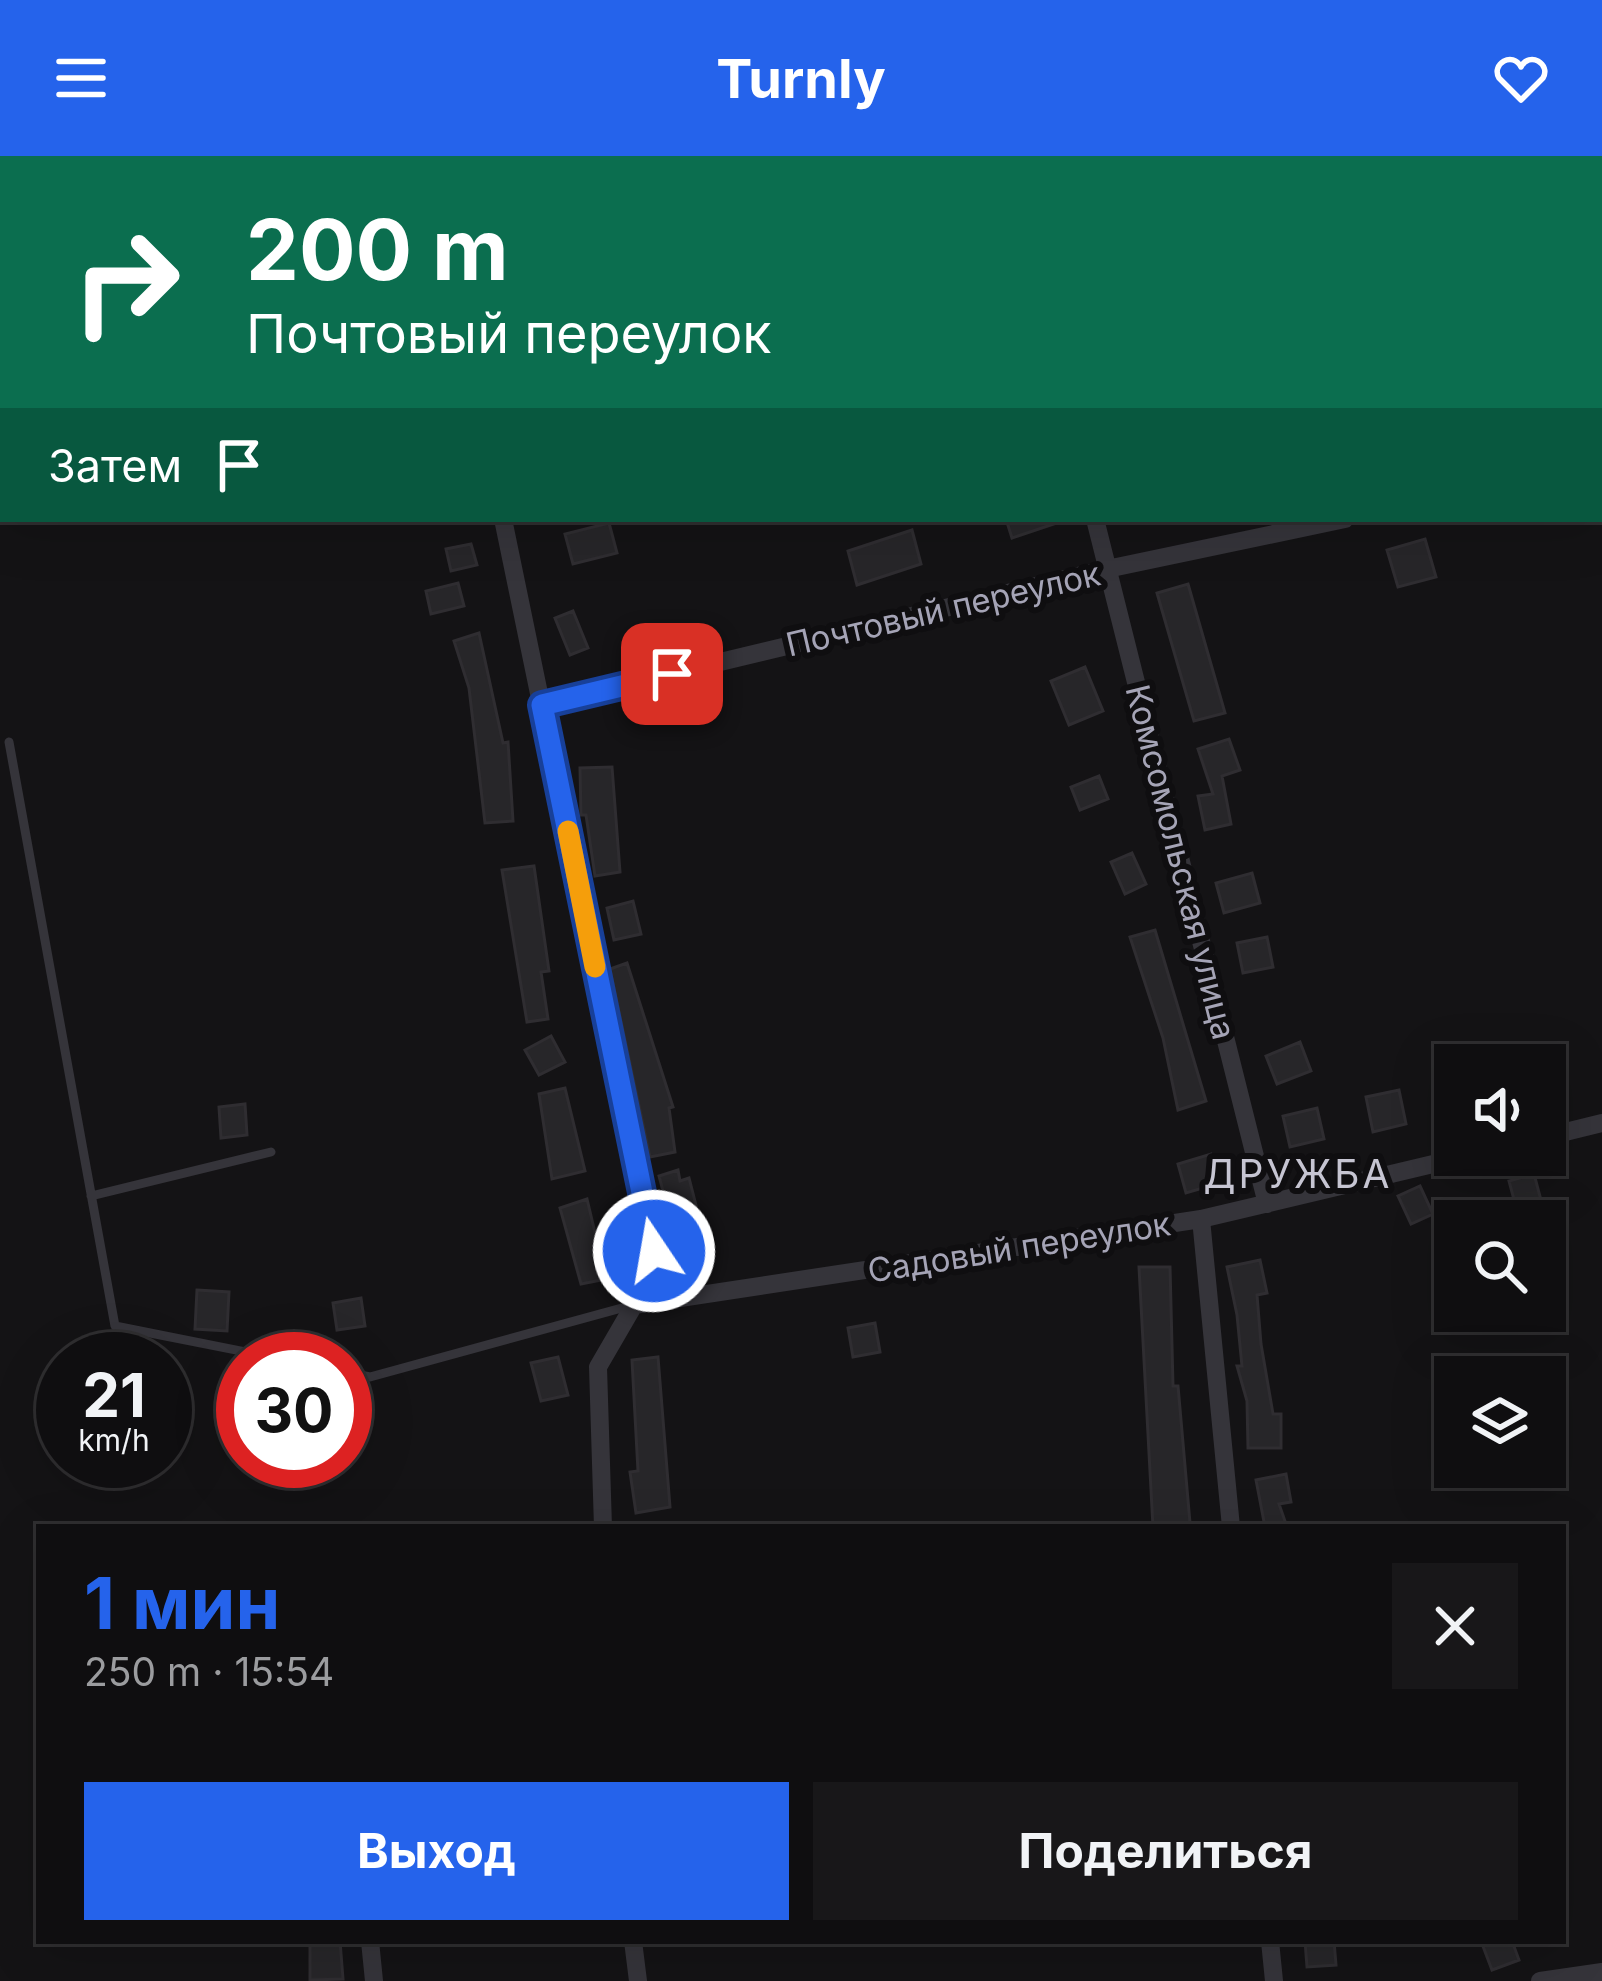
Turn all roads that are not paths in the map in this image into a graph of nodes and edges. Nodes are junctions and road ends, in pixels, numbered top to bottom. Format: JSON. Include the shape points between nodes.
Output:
{"nodes":[{"id":1,"x":504,"y":522,"type":"edge"},
{"id":2,"x":1096,"y":522,"type":"edge"},
{"id":3,"x":1331,"y":522,"type":"edge"},
{"id":4,"x":1107,"y":569,"type":"junction"},
{"id":5,"x":542,"y":705,"type":"junction"},
{"id":6,"x":9,"y":742,"type":"dead end"},
{"id":7,"x":1602,"y":1123,"type":"edge"},
{"id":8,"x":1566,"y":1132,"type":"edge"},
{"id":9,"x":271,"y":1152,"type":"dead end"},
{"id":10,"x":1434,"y":1164,"type":"edge"},
{"id":11,"x":92,"y":1196,"type":"junction"},
{"id":12,"x":1268,"y":1204,"type":"junction"},
{"id":13,"x":1201,"y":1219,"type":"junction"},
{"id":14,"x":634,"y":1305,"type":"junction"},
{"id":15,"x":216,"y":1346,"type":"edge"},
{"id":16,"x":372,"y":1376,"type":"edge"},
{"id":17,"x":603,"y":1524,"type":"edge"},
{"id":18,"x":1231,"y":1524,"type":"edge"},
{"id":19,"x":370,"y":1944,"type":"edge"},
{"id":20,"x":633,"y":1944,"type":"edge"},
{"id":21,"x":1270,"y":1944,"type":"edge"},
{"id":22,"x":1602,"y":1972,"type":"edge"},
{"id":23,"x":374,"y":1981,"type":"edge"},
{"id":24,"x":638,"y":1981,"type":"edge"},
{"id":25,"x":1274,"y":1981,"type":"edge"},
{"id":26,"x":1540,"y":1981,"type":"edge"}],
"edges":[{"from":1,"to":5,"type":"street"},
{"from":2,"to":4,"type":"street","name":"Комсомольская улица"},
{"from":3,"to":4,"type":"street","name":"Почтовый переулок"},
{"from":4,"to":5,"type":"street","name":"Почтовый переулок"},
{"from":4,"to":12,"type":"street","name":"Комсомольская улица"},
{"from":5,"to":14,"type":"street","via":[[654,1251]]},
{"from":6,"to":11,"type":"lane"},
{"from":7,"to":8,"type":"street"},
{"from":9,"to":11,"type":"lane"},
{"from":10,"to":12,"type":"street","name":"Садовый переулок"},
{"from":11,"to":15,"type":"lane","via":[[115,1326]]},
{"from":12,"to":13,"type":"street","name":"Садовый переулок"},
{"from":13,"to":14,"type":"street","name":"Садовый переулок"},
{"from":13,"to":18,"type":"street"},
{"from":14,"to":16,"type":"lane"},
{"from":14,"to":17,"type":"street","via":[[598,1366]]},
{"from":19,"to":23,"type":"street"},
{"from":20,"to":24,"type":"street"},
{"from":21,"to":25,"type":"street"},
{"from":22,"to":26,"type":"street"}]}
